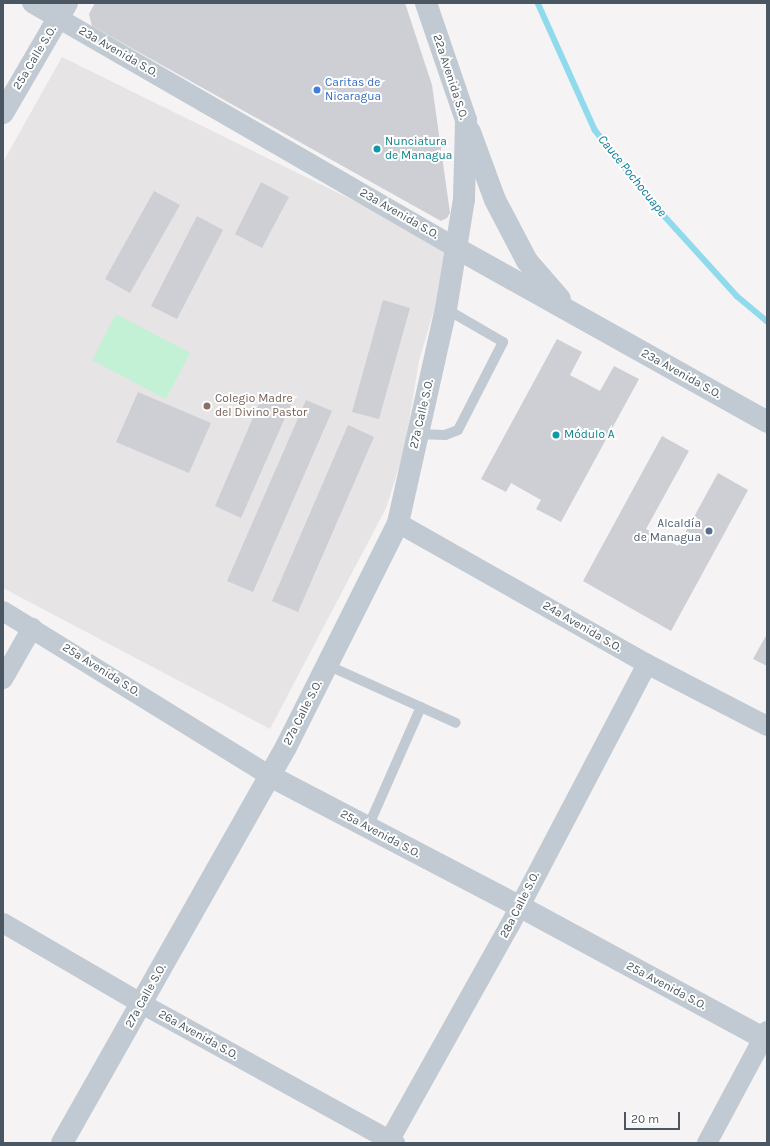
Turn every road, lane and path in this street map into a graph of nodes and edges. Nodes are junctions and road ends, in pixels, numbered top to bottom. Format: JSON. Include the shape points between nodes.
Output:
{"nodes":[{"id":1,"x":32,"y":3,"type":"edge"},
{"id":2,"x":426,"y":3,"type":"edge"},
{"id":3,"x":63,"y":10,"type":"edge"},
{"id":4,"x":3,"y":113,"type":"edge"},
{"id":5,"x":466,"y":120,"type":"junction"},
{"id":6,"x":458,"y":248,"type":"junction"},
{"id":7,"x":446,"y":309,"type":"junction"},
{"id":8,"x":569,"y":310,"type":"junction"},
{"id":9,"x":767,"y":422,"type":"edge"},
{"id":10,"x":417,"y":434,"type":"junction"},
{"id":11,"x":398,"y":523,"type":"junction"},
{"id":12,"x":3,"y":611,"type":"edge"},
{"id":13,"x":32,"y":628,"type":"junction"},
{"id":14,"x":647,"y":664,"type":"junction"},
{"id":15,"x":327,"y":665,"type":"junction"},
{"id":16,"x":3,"y":679,"type":"edge"},
{"id":17,"x":421,"y":707,"type":"junction"},
{"id":18,"x":456,"y":723,"type":"dead end"},
{"id":19,"x":767,"y":726,"type":"edge"},
{"id":20,"x":270,"y":776,"type":"junction"},
{"id":21,"x":368,"y":827,"type":"junction"},
{"id":22,"x":519,"y":906,"type":"junction"},
{"id":23,"x":3,"y":923,"type":"edge"},
{"id":24,"x":142,"y":1004,"type":"junction"},
{"id":25,"x":766,"y":1037,"type":"edge"},
{"id":26,"x":391,"y":1142,"type":"edge"},
{"id":27,"x":62,"y":1143,"type":"edge"},
{"id":28,"x":707,"y":1143,"type":"edge"}],
"edges":[{"from":1,"to":3,"type":"street","name":"23a Avenida S.O."},
{"from":2,"to":5,"type":"street","name":"22a Avenida S.O."},
{"from":3,"to":4,"type":"street","name":"25a Calle S.O."},
{"from":3,"to":6,"type":"street","name":"23a Avenida S.O."},
{"from":5,"to":6,"type":"street","name":"22a Avenida S.O.","via":[[464,199]]},
{"from":5,"to":8,"type":"street","via":[[495,200],[527,261]]},
{"from":6,"to":7,"type":"street","name":"27a Calle S.O."},
{"from":6,"to":8,"type":"street","name":"23a Avenida S.O."},
{"from":7,"to":10,"type":"street","name":"27a Calle S.O."},
{"from":7,"to":10,"type":"lane","via":[[503,342],[458,430],[445,435]]},
{"from":8,"to":9,"type":"street","name":"23a Avenida S.O."},
{"from":10,"to":11,"type":"street","name":"27a Calle S.O."},
{"from":11,"to":14,"type":"street","name":"24a Avenida S.O."},
{"from":11,"to":15,"type":"street","name":"27a Calle S.O."},
{"from":12,"to":13,"type":"street","name":"25a Avenida S.O."},
{"from":13,"to":16,"type":"street"},
{"from":13,"to":20,"type":"street","name":"25a Avenida S.O."},
{"from":14,"to":19,"type":"street","name":"24a Avenida S.O."},
{"from":14,"to":22,"type":"street","name":"28a Calle S.O."},
{"from":15,"to":17,"type":"lane"},
{"from":15,"to":20,"type":"street","name":"27a Calle S.O."},
{"from":17,"to":18,"type":"lane"},
{"from":17,"to":21,"type":"lane"},
{"from":20,"to":21,"type":"street","name":"25a Avenida S.O."},
{"from":20,"to":24,"type":"street","name":"27a Calle S.O."},
{"from":21,"to":22,"type":"street","name":"25a Avenida S.O."},
{"from":22,"to":25,"type":"street","name":"25a Avenida S.O."},
{"from":22,"to":26,"type":"street","name":"28a Calle S.O."},
{"from":23,"to":24,"type":"street","name":"26a Avenida S.O."},
{"from":24,"to":26,"type":"street","name":"26a Avenida S.O."},
{"from":24,"to":27,"type":"street","name":"27a Calle S.O."},
{"from":25,"to":28,"type":"street"}]}
